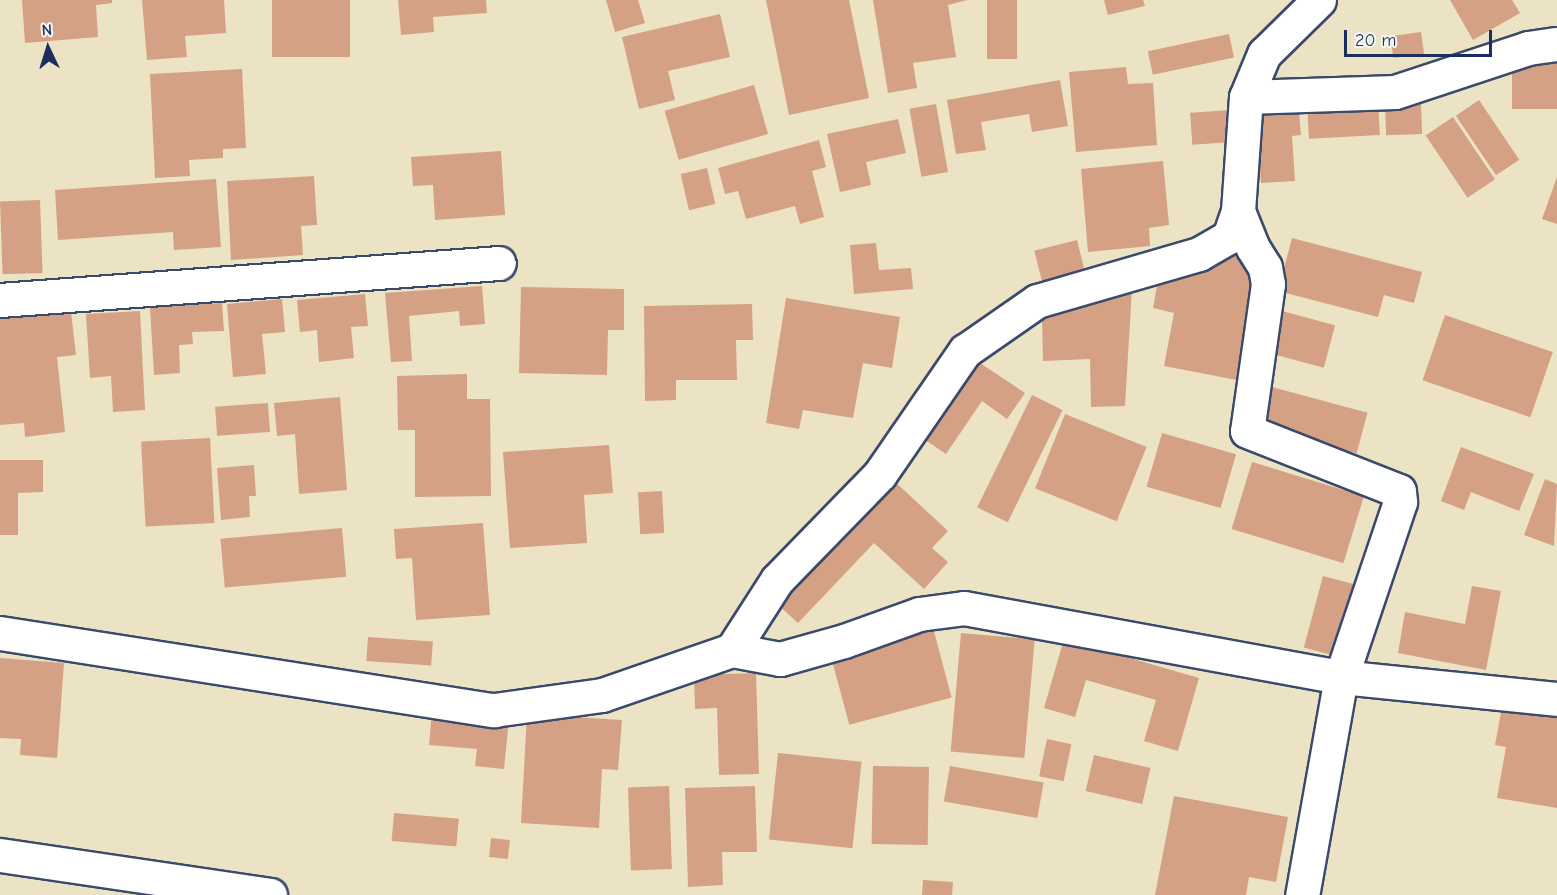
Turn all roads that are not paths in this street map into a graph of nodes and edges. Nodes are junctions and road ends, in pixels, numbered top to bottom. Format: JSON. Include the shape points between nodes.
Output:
{"nodes":[{"id":1,"x":1319,"y":0,"type":"edge"},
{"id":2,"x":1557,"y":44,"type":"edge"},
{"id":3,"x":1246,"y":97,"type":"junction"},
{"id":4,"x":1238,"y":211,"type":"junction"},
{"id":5,"x":499,"y":263,"type":"dead end"},
{"id":6,"x":0,"y":300,"type":"edge"},
{"id":7,"x":0,"y":633,"type":"edge"},
{"id":8,"x":732,"y":650,"type":"junction"},
{"id":9,"x":1341,"y":677,"type":"junction"},
{"id":10,"x":1557,"y":699,"type":"edge"},
{"id":11,"x":0,"y":855,"type":"edge"},
{"id":12,"x":270,"y":895,"type":"edge"},
{"id":13,"x":1302,"y":895,"type":"edge"}],
"edges":[{"from":1,"to":3,"type":"street","via":[[1264,54]]},
{"from":2,"to":3,"type":"street","via":[[1528,48],[1395,92]]},
{"from":3,"to":4,"type":"street"},
{"from":4,"to":8,"type":"street","via":[[1229,237],[1199,254],[1037,301],[965,351],[880,474],[777,580]]},
{"from":4,"to":9,"type":"street","via":[[1265,267],[1268,284],[1247,431],[1400,491],[1400,502]]},
{"from":5,"to":6,"type":"street"},
{"from":7,"to":8,"type":"street","via":[[494,711],[602,695]]},
{"from":8,"to":9,"type":"street","via":[[780,659],[919,614],[964,608]]},
{"from":9,"to":10,"type":"street"},
{"from":9,"to":13,"type":"street"},
{"from":11,"to":12,"type":"street"}]}
